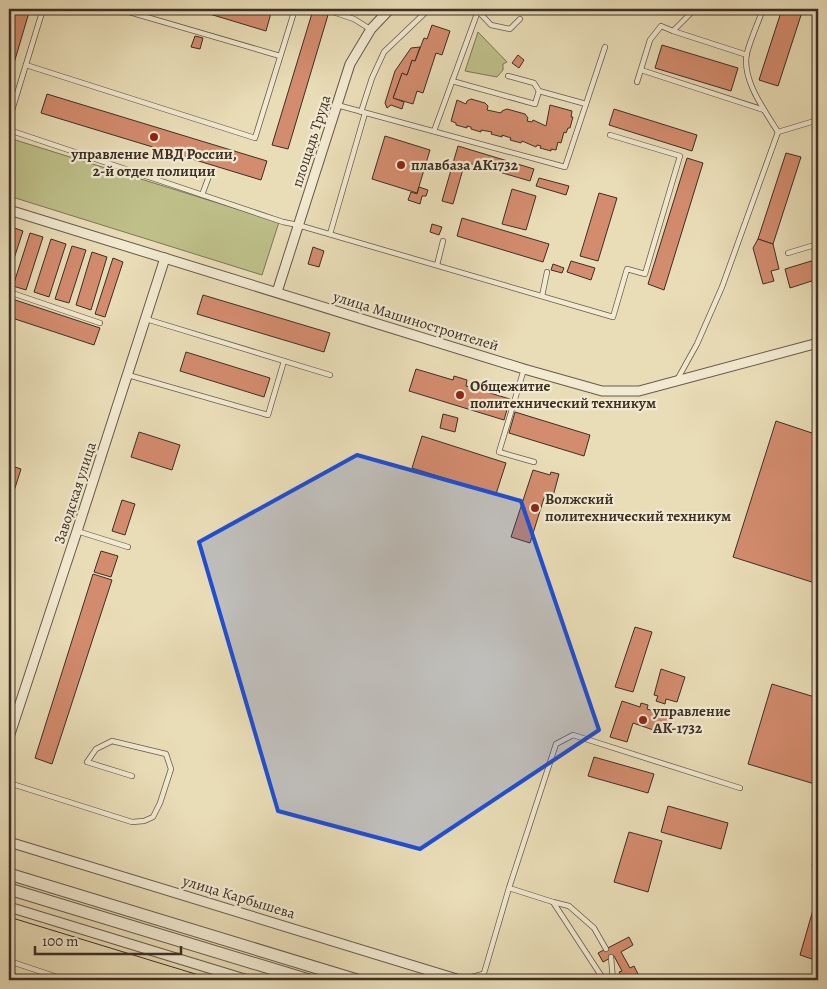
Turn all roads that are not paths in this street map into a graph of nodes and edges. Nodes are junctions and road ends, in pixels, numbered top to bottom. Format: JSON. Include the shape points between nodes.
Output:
{"nodes":[{"id":1,"x":44,"y":9,"type":"edge"},
{"id":2,"x":119,"y":9,"type":"edge"},
{"id":3,"x":295,"y":9,"type":"edge"},
{"id":4,"x":324,"y":9,"type":"edge"},
{"id":5,"x":390,"y":9,"type":"edge"},
{"id":6,"x":429,"y":9,"type":"edge"},
{"id":7,"x":695,"y":9,"type":"edge"},
{"id":8,"x":763,"y":9,"type":"edge"},
{"id":9,"x":477,"y":10,"type":"edge"},
{"id":10,"x":520,"y":19,"type":"dead end"},
{"id":11,"x":371,"y":30,"type":"junction"},
{"id":12,"x":673,"y":31,"type":"junction"},
{"id":13,"x":604,"y":47,"type":"dead end"},
{"id":14,"x":747,"y":55,"type":"junction"},
{"id":15,"x":280,"y":56,"type":"junction"},
{"id":16,"x":26,"y":65,"type":"junction"},
{"id":17,"x":641,"y":70,"type":"junction"},
{"id":18,"x":508,"y":76,"type":"dead end"},
{"id":19,"x":452,"y":81,"type":"junction"},
{"id":20,"x":637,"y":82,"type":"dead end"},
{"id":21,"x":539,"y":91,"type":"junction"},
{"id":22,"x":586,"y":104,"type":"junction"},
{"id":23,"x":337,"y":105,"type":"junction"},
{"id":24,"x":764,"y":110,"type":"junction"},
{"id":25,"x":363,"y":112,"type":"junction"},
{"id":26,"x":9,"y":120,"type":"edge"},
{"id":27,"x":818,"y":120,"type":"edge"},
{"id":28,"x":9,"y":130,"type":"edge"},
{"id":29,"x":434,"y":131,"type":"junction"},
{"id":30,"x":778,"y":132,"type":"junction"},
{"id":31,"x":610,"y":135,"type":"dead end"},
{"id":32,"x":209,"y":176,"type":"dead end"},
{"id":33,"x":202,"y":195,"type":"junction"},
{"id":34,"x":9,"y":210,"type":"edge"},
{"id":35,"x":298,"y":225,"type":"junction"},
{"id":36,"x":330,"y":234,"type":"junction"},
{"id":37,"x":443,"y":241,"type":"dead end"},
{"id":38,"x":818,"y":244,"type":"edge"},
{"id":39,"x":788,"y":253,"type":"dead end"},
{"id":40,"x":165,"y":258,"type":"junction"},
{"id":41,"x":437,"y":266,"type":"junction"},
{"id":42,"x":547,"y":272,"type":"dead end"},
{"id":43,"x":9,"y":292,"type":"edge"},
{"id":44,"x":277,"y":292,"type":"junction"},
{"id":45,"x":542,"y":296,"type":"junction"},
{"id":46,"x":146,"y":319,"type":"junction"},
{"id":47,"x":100,"y":323,"type":"dead end"},
{"id":48,"x":818,"y":343,"type":"edge"},
{"id":49,"x":284,"y":361,"type":"junction"},
{"id":50,"x":524,"y":369,"type":"junction"},
{"id":51,"x":128,"y":375,"type":"junction"},
{"id":52,"x":330,"y":375,"type":"dead end"},
{"id":53,"x":676,"y":382,"type":"junction"},
{"id":54,"x":534,"y":462,"type":"dead end"},
{"id":55,"x":77,"y":531,"type":"junction"},
{"id":56,"x":128,"y":547,"type":"dead end"},
{"id":57,"x":9,"y":737,"type":"edge"},
{"id":58,"x":132,"y":776,"type":"dead end"},
{"id":59,"x":9,"y":783,"type":"edge"},
{"id":60,"x":740,"y":788,"type":"dead end"},
{"id":61,"x":9,"y":842,"type":"edge"},
{"id":62,"x":9,"y":874,"type":"edge"},
{"id":63,"x":509,"y":888,"type":"junction"},
{"id":64,"x":9,"y":889,"type":"edge"},
{"id":65,"x":552,"y":902,"type":"junction"},
{"id":66,"x":9,"y":907,"type":"edge"},
{"id":67,"x":606,"y":949,"type":"dead end"},
{"id":68,"x":611,"y":957,"type":"dead end"},
{"id":69,"x":9,"y":961,"type":"edge"},
{"id":70,"x":483,"y":974,"type":"junction"},
{"id":71,"x":54,"y":976,"type":"dead end"},
{"id":72,"x":248,"y":980,"type":"edge"},
{"id":73,"x":309,"y":980,"type":"edge"},
{"id":74,"x":357,"y":980,"type":"edge"},
{"id":75,"x":460,"y":980,"type":"edge"},
{"id":76,"x":482,"y":980,"type":"edge"},
{"id":77,"x":604,"y":980,"type":"edge"},
{"id":78,"x":613,"y":980,"type":"edge"}],
"edges":[{"from":1,"to":16,"type":"lane"},
{"from":2,"to":15,"type":"lane"},
{"from":3,"to":15,"type":"lane"},
{"from":4,"to":11,"type":"lane","via":[[354,19]]},
{"from":5,"to":11,"type":"street","name":"площадь Труда"},
{"from":6,"to":25,"type":"lane","via":[[384,52],[372,78]]},
{"from":7,"to":12,"type":"lane"},
{"from":8,"to":14,"type":"lane"},
{"from":9,"to":10,"type":"lane","via":[[491,25],[510,28]]},
{"from":9,"to":19,"type":"lane"},
{"from":11,"to":23,"type":"street","name":"площадь Труда","via":[[350,64]]},
{"from":12,"to":14,"type":"lane"},
{"from":12,"to":17,"type":"lane","via":[[661,26],[650,40]]},
{"from":13,"to":22,"type":"lane"},
{"from":14,"to":24,"type":"lane","via":[[748,74]]},
{"from":15,"to":16,"type":"lane","via":[[255,138]]},
{"from":16,"to":26,"type":"lane"},
{"from":17,"to":20,"type":"lane"},
{"from":17,"to":24,"type":"lane"},
{"from":18,"to":21,"type":"lane","via":[[534,83]]},
{"from":19,"to":21,"type":"lane","via":[[535,104]]},
{"from":19,"to":29,"type":"lane"},
{"from":21,"to":22,"type":"lane"},
{"from":22,"to":29,"type":"lane","via":[[564,167]]},
{"from":23,"to":25,"type":"lane"},
{"from":23,"to":35,"type":"street","name":"площадь Труда"},
{"from":24,"to":30,"type":"lane"},
{"from":25,"to":29,"type":"lane"},
{"from":25,"to":36,"type":"lane"},
{"from":27,"to":30,"type":"lane"},
{"from":28,"to":33,"type":"lane"},
{"from":30,"to":53,"type":"lane","via":[[722,287]]},
{"from":31,"to":45,"type":"lane","via":[[680,156],[645,274],[627,269],[613,317]]},
{"from":32,"to":33,"type":"lane"},
{"from":33,"to":35,"type":"lane"},
{"from":34,"to":40,"type":"street","name":"улица Машиностроителей"},
{"from":35,"to":36,"type":"lane"},
{"from":35,"to":44,"type":"street","name":"площадь Труда"},
{"from":36,"to":41,"type":"lane"},
{"from":37,"to":41,"type":"lane"},
{"from":38,"to":39,"type":"lane"},
{"from":40,"to":44,"type":"street","name":"улица Машиностроителей"},
{"from":40,"to":46,"type":"street","name":"Заводская улица"},
{"from":41,"to":45,"type":"lane"},
{"from":42,"to":45,"type":"lane"},
{"from":43,"to":47,"type":"lane"},
{"from":44,"to":50,"type":"street","name":"улица Машиностроителей"},
{"from":46,"to":49,"type":"lane"},
{"from":46,"to":51,"type":"street","name":"Заводская улица"},
{"from":48,"to":53,"type":"street","name":"улица Машиностроителей"},
{"from":49,"to":51,"type":"lane","via":[[268,415]]},
{"from":49,"to":52,"type":"lane"},
{"from":50,"to":53,"type":"street","name":"улица Машиностроителей","via":[[602,391],[639,392]]},
{"from":50,"to":54,"type":"lane","via":[[499,452]]},
{"from":51,"to":55,"type":"street","name":"Заводская улица"},
{"from":55,"to":56,"type":"lane"},
{"from":55,"to":57,"type":"street","name":"Заводская улица"},
{"from":58,"to":59,"type":"lane","via":[[87,762],[96,749],[112,740],[166,754],[171,769],[153,818],[132,822]]},
{"from":60,"to":63,"type":"lane","via":[[572,735],[556,744]]},
{"from":61,"to":75,"type":"street","name":"улица Карбышева"},
{"from":62,"to":74,"type":"street"},
{"from":63,"to":65,"type":"lane"},
{"from":63,"to":70,"type":"lane"},
{"from":64,"to":73,"type":"street"},
{"from":65,"to":67,"type":"lane","via":[[569,906],[594,928]]},
{"from":65,"to":77,"type":"lane"},
{"from":66,"to":72,"type":"street"},
{"from":68,"to":78,"type":"lane"},
{"from":69,"to":71,"type":"lane"},
{"from":70,"to":75,"type":"lane"},
{"from":70,"to":76,"type":"lane"}]}
